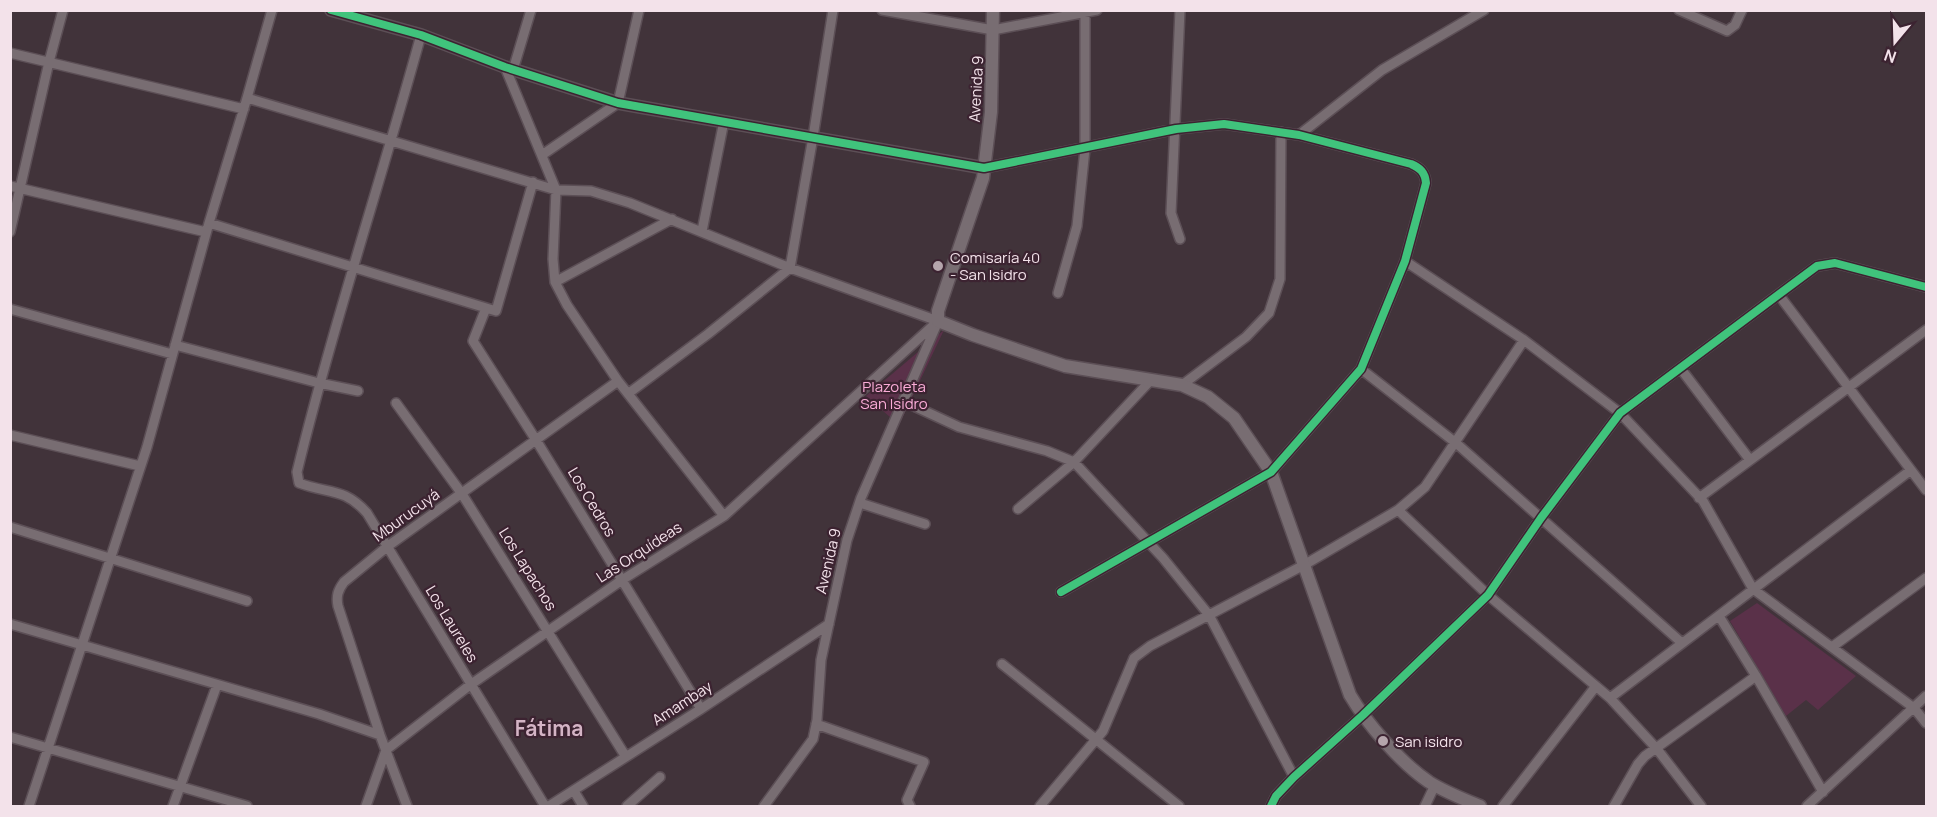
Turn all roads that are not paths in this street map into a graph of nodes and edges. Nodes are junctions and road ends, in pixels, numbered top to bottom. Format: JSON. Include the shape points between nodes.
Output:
{"nodes":[{"id":1,"x":63,"y":10,"type":"edge"},
{"id":2,"x":272,"y":10,"type":"edge"},
{"id":3,"x":331,"y":10,"type":"edge"},
{"id":4,"x":531,"y":10,"type":"edge"},
{"id":5,"x":639,"y":10,"type":"edge"},
{"id":6,"x":833,"y":10,"type":"edge"},
{"id":7,"x":882,"y":10,"type":"edge"},
{"id":8,"x":993,"y":10,"type":"edge"},
{"id":9,"x":1097,"y":10,"type":"edge"},
{"id":10,"x":1180,"y":10,"type":"edge"},
{"id":11,"x":1484,"y":10,"type":"edge"},
{"id":12,"x":1679,"y":10,"type":"edge"},
{"id":13,"x":1742,"y":10,"type":"edge"},
{"id":14,"x":1085,"y":13,"type":"junction"},
{"id":15,"x":993,"y":30,"type":"junction"},
{"id":16,"x":421,"y":35,"type":"junction"},
{"id":17,"x":10,"y":53,"type":"edge"},
{"id":18,"x":49,"y":62,"type":"junction"},
{"id":19,"x":509,"y":69,"type":"junction"},
{"id":20,"x":247,"y":98,"type":"junction"},
{"id":21,"x":618,"y":103,"type":"junction"},
{"id":22,"x":244,"y":109,"type":"junction"},
{"id":23,"x":724,"y":121,"type":"junction"},
{"id":24,"x":1176,"y":129,"type":"junction"},
{"id":25,"x":1281,"y":132,"type":"junction"},
{"id":26,"x":1299,"y":135,"type":"junction"},
{"id":27,"x":813,"y":137,"type":"junction"},
{"id":28,"x":392,"y":141,"type":"junction"},
{"id":29,"x":1085,"y":149,"type":"junction"},
{"id":30,"x":542,"y":155,"type":"junction"},
{"id":31,"x":984,"y":168,"type":"junction"},
{"id":32,"x":533,"y":182,"type":"junction"},
{"id":33,"x":15,"y":187,"type":"edge"},
{"id":34,"x":556,"y":190,"type":"junction"},
{"id":35,"x":672,"y":219,"type":"junction"},
{"id":36,"x":207,"y":227,"type":"junction"},
{"id":37,"x":702,"y":231,"type":"junction"},
{"id":38,"x":10,"y":232,"type":"edge"},
{"id":39,"x":1180,"y":239,"type":"dead end"},
{"id":40,"x":1405,"y":261,"type":"junction"},
{"id":41,"x":354,"y":267,"type":"junction"},
{"id":42,"x":790,"y":268,"type":"junction"},
{"id":43,"x":555,"y":282,"type":"junction"},
{"id":44,"x":1926,"y":287,"type":"edge"},
{"id":45,"x":1058,"y":293,"type":"dead end"},
{"id":46,"x":1779,"y":295,"type":"junction"},
{"id":47,"x":486,"y":308,"type":"junction"},
{"id":48,"x":10,"y":309,"type":"edge"},
{"id":49,"x":938,"y":321,"type":"junction"},
{"id":50,"x":1925,"y":334,"type":"edge"},
{"id":51,"x":1524,"y":340,"type":"junction"},
{"id":52,"x":174,"y":349,"type":"junction"},
{"id":53,"x":1361,"y":369,"type":"junction"},
{"id":54,"x":1682,"y":369,"type":"junction"},
{"id":55,"x":618,"y":381,"type":"junction"},
{"id":56,"x":1150,"y":381,"type":"junction"},
{"id":57,"x":319,"y":383,"type":"junction"},
{"id":58,"x":1182,"y":385,"type":"junction"},
{"id":59,"x":1849,"y":386,"type":"junction"},
{"id":60,"x":358,"y":391,"type":"dead end"},
{"id":61,"x":629,"y":393,"type":"junction"},
{"id":62,"x":903,"y":401,"type":"junction"},
{"id":63,"x":396,"y":403,"type":"dead end"},
{"id":64,"x":1620,"y":413,"type":"junction"},
{"id":65,"x":10,"y":435,"type":"edge"},
{"id":66,"x":536,"y":440,"type":"junction"},
{"id":67,"x":1456,"y":443,"type":"junction"},
{"id":68,"x":1750,"y":460,"type":"junction"},
{"id":69,"x":1074,"y":462,"type":"junction"},
{"id":70,"x":140,"y":466,"type":"junction"},
{"id":71,"x":1911,"y":470,"type":"junction"},
{"id":72,"x":1271,"y":472,"type":"junction"},
{"id":73,"x":1926,"y":490,"type":"edge"},
{"id":74,"x":462,"y":494,"type":"junction"},
{"id":75,"x":1699,"y":498,"type":"junction"},
{"id":76,"x":860,"y":503,"type":"junction"},
{"id":77,"x":1018,"y":509,"type":"dead end"},
{"id":78,"x":1398,"y":510,"type":"junction"},
{"id":79,"x":724,"y":516,"type":"junction"},
{"id":80,"x":1541,"y":518,"type":"junction"},
{"id":81,"x":925,"y":524,"type":"dead end"},
{"id":82,"x":10,"y":527,"type":"edge"},
{"id":83,"x":1149,"y":542,"type":"junction"},
{"id":84,"x":388,"y":546,"type":"junction"},
{"id":85,"x":110,"y":558,"type":"junction"},
{"id":86,"x":1304,"y":565,"type":"junction"},
{"id":87,"x":1926,"y":578,"type":"edge"},
{"id":88,"x":622,"y":580,"type":"junction"},
{"id":89,"x":1754,"y":589,"type":"junction"},
{"id":90,"x":1061,"y":592,"type":"dead end"},
{"id":91,"x":1488,"y":595,"type":"junction"},
{"id":92,"x":247,"y":601,"type":"dead end"},
{"id":93,"x":1209,"y":615,"type":"junction"},
{"id":94,"x":1719,"y":616,"type":"junction"},
{"id":95,"x":10,"y":624,"type":"edge"},
{"id":96,"x":830,"y":624,"type":"junction"},
{"id":97,"x":549,"y":632,"type":"junction"},
{"id":98,"x":1682,"y":643,"type":"junction"},
{"id":99,"x":82,"y":645,"type":"junction"},
{"id":100,"x":1832,"y":648,"type":"junction"},
{"id":101,"x":1002,"y":664,"type":"dead end"},
{"id":102,"x":1756,"y":676,"type":"junction"},
{"id":103,"x":217,"y":685,"type":"junction"},
{"id":104,"x":470,"y":685,"type":"junction"},
{"id":105,"x":1596,"y":686,"type":"junction"},
{"id":106,"x":1926,"y":696,"type":"edge"},
{"id":107,"x":1610,"y":698,"type":"junction"},
{"id":108,"x":1914,"y":708,"type":"junction"},
{"id":109,"x":701,"y":709,"type":"junction"},
{"id":110,"x":1363,"y":715,"type":"junction"},
{"id":111,"x":1926,"y":723,"type":"edge"},
{"id":112,"x":816,"y":724,"type":"junction"},
{"id":113,"x":380,"y":735,"type":"junction"},
{"id":114,"x":10,"y":737,"type":"edge"},
{"id":115,"x":1096,"y":740,"type":"junction"},
{"id":116,"x":48,"y":749,"type":"junction"},
{"id":117,"x":1657,"y":749,"type":"junction"},
{"id":118,"x":386,"y":750,"type":"junction"},
{"id":119,"x":626,"y":757,"type":"junction"},
{"id":120,"x":660,"y":777,"type":"dead end"},
{"id":121,"x":1294,"y":777,"type":"junction"},
{"id":122,"x":1435,"y":785,"type":"junction"},
{"id":123,"x":180,"y":787,"type":"junction"},
{"id":124,"x":574,"y":790,"type":"junction"},
{"id":125,"x":1823,"y":792,"type":"junction"},
{"id":126,"x":29,"y":807,"type":"edge"},
{"id":127,"x":173,"y":807,"type":"edge"},
{"id":128,"x":247,"y":807,"type":"edge"},
{"id":129,"x":366,"y":807,"type":"edge"},
{"id":130,"x":407,"y":807,"type":"edge"},
{"id":131,"x":547,"y":807,"type":"edge"},
{"id":132,"x":583,"y":807,"type":"edge"},
{"id":133,"x":627,"y":807,"type":"edge"},
{"id":134,"x":764,"y":807,"type":"edge"},
{"id":135,"x":910,"y":807,"type":"edge"},
{"id":136,"x":1040,"y":807,"type":"edge"},
{"id":137,"x":1179,"y":807,"type":"edge"},
{"id":138,"x":1271,"y":807,"type":"edge"},
{"id":139,"x":1425,"y":807,"type":"edge"},
{"id":140,"x":1480,"y":807,"type":"edge"},
{"id":141,"x":1503,"y":807,"type":"edge"},
{"id":142,"x":1614,"y":807,"type":"edge"},
{"id":143,"x":1701,"y":807,"type":"edge"},
{"id":144,"x":1806,"y":807,"type":"edge"}],
"edges":[{"from":1,"to":18,"type":"street"},
{"from":2,"to":20,"type":"street"},
{"from":3,"to":16,"type":"street"},
{"from":4,"to":19,"type":"street"},
{"from":5,"to":21,"type":"street"},
{"from":6,"to":27,"type":"street"},
{"from":7,"to":15,"type":"street"},
{"from":8,"to":15,"type":"main road","name":"Avenida 9"},
{"from":9,"to":14,"type":"street"},
{"from":10,"to":24,"type":"street"},
{"from":11,"to":26,"type":"street","via":[[1382,70]]},
{"from":12,"to":13,"type":"street","via":[[1727,32]]},
{"from":14,"to":15,"type":"street"},
{"from":14,"to":29,"type":"street"},
{"from":15,"to":31,"type":"main road","name":"Avenida 9","via":[[991,112]]},
{"from":16,"to":19,"type":"street"},
{"from":16,"to":28,"type":"street"},
{"from":17,"to":18,"type":"street"},
{"from":18,"to":22,"type":"street"},
{"from":18,"to":33,"type":"street"},
{"from":19,"to":21,"type":"street"},
{"from":19,"to":30,"type":"street"},
{"from":20,"to":22,"type":"street"},
{"from":20,"to":28,"type":"street"},
{"from":21,"to":23,"type":"street"},
{"from":21,"to":30,"type":"street"},
{"from":22,"to":36,"type":"street"},
{"from":23,"to":27,"type":"street"},
{"from":23,"to":37,"type":"street"},
{"from":24,"to":25,"type":"street","via":[[1224,124]]},
{"from":24,"to":29,"type":"street"},
{"from":24,"to":39,"type":"street","via":[[1171,213]]},
{"from":25,"to":26,"type":"street"},
{"from":25,"to":58,"type":"street","via":[[1280,279],[1269,313],[1246,338]]},
{"from":26,"to":40,"type":"street","via":[[1411,164],[1426,176]]},
{"from":27,"to":31,"type":"street"},
{"from":27,"to":42,"type":"street"},
{"from":28,"to":32,"type":"street"},
{"from":28,"to":41,"type":"street"},
{"from":29,"to":31,"type":"street"},
{"from":29,"to":45,"type":"street","via":[[1077,226]]},
{"from":30,"to":34,"type":"street"},
{"from":31,"to":49,"type":"main road","name":"Avenida 9"},
{"from":32,"to":34,"type":"street"},
{"from":32,"to":47,"type":"street","via":[[496,311]]},
{"from":33,"to":36,"type":"street"},
{"from":33,"to":38,"type":"street"},
{"from":34,"to":35,"type":"street","via":[[591,191]]},
{"from":34,"to":43,"type":"street"},
{"from":35,"to":37,"type":"street"},
{"from":35,"to":43,"type":"street"},
{"from":36,"to":41,"type":"street"},
{"from":36,"to":52,"type":"street"},
{"from":37,"to":42,"type":"street"},
{"from":40,"to":51,"type":"street"},
{"from":40,"to":53,"type":"street"},
{"from":41,"to":47,"type":"street"},
{"from":41,"to":57,"type":"street"},
{"from":42,"to":49,"type":"street"},
{"from":42,"to":61,"type":"street"},
{"from":43,"to":55,"type":"street"},
{"from":44,"to":46,"type":"street","via":[[1835,263],[1817,266]]},
{"from":46,"to":54,"type":"street"},
{"from":46,"to":59,"type":"street"},
{"from":47,"to":66,"type":"street","name":"Los Cedros","via":[[473,341]]},
{"from":48,"to":52,"type":"street"},
{"from":49,"to":56,"type":"main road","via":[[1043,360]]},
{"from":49,"to":62,"type":"street","name":"Avenida 9"},
{"from":49,"to":79,"type":"street","name":"Las Orquídeas"},
{"from":50,"to":59,"type":"street"},
{"from":51,"to":64,"type":"street"},
{"from":51,"to":67,"type":"street"},
{"from":52,"to":57,"type":"street"},
{"from":52,"to":70,"type":"street"},
{"from":53,"to":67,"type":"street"},
{"from":53,"to":72,"type":"street"},
{"from":54,"to":64,"type":"street"},
{"from":54,"to":68,"type":"street"},
{"from":55,"to":61,"type":"street"},
{"from":55,"to":66,"type":"street","name":"Mburucuyá"},
{"from":56,"to":58,"type":"main road"},
{"from":56,"to":69,"type":"street"},
{"from":57,"to":60,"type":"street"},
{"from":57,"to":84,"type":"street","name":"Los Laureles","via":[[297,472],[298,483],[356,500]]},
{"from":58,"to":72,"type":"main road","via":[[1208,397],[1234,418]]},
{"from":59,"to":68,"type":"street"},
{"from":59,"to":71,"type":"street"},
{"from":61,"to":79,"type":"street"},
{"from":62,"to":69,"type":"street","via":[[959,427]]},
{"from":62,"to":76,"type":"street","name":"Avenida 9"},
{"from":63,"to":74,"type":"street","name":"Los Lapachos"},
{"from":64,"to":75,"type":"street"},
{"from":64,"to":80,"type":"street"},
{"from":65,"to":70,"type":"street"},
{"from":66,"to":74,"type":"street","name":"Mburucuyá"},
{"from":66,"to":88,"type":"street","name":"Los Cedros"},
{"from":67,"to":78,"type":"street","via":[[1425,487]]},
{"from":67,"to":80,"type":"street"},
{"from":68,"to":75,"type":"street"},
{"from":69,"to":77,"type":"street"},
{"from":69,"to":83,"type":"street"},
{"from":70,"to":85,"type":"street"},
{"from":71,"to":73,"type":"street"},
{"from":71,"to":89,"type":"street"},
{"from":72,"to":83,"type":"street"},
{"from":72,"to":86,"type":"main road"},
{"from":74,"to":84,"type":"street","name":"Mburucuyá"},
{"from":74,"to":97,"type":"street","name":"Los Lapachos"},
{"from":75,"to":89,"type":"street"},
{"from":76,"to":81,"type":"street"},
{"from":76,"to":96,"type":"street","name":"Avenida 9","via":[[847,540]]},
{"from":78,"to":86,"type":"street"},
{"from":78,"to":91,"type":"street"},
{"from":79,"to":88,"type":"street","name":"Las Orquídeas"},
{"from":80,"to":91,"type":"street"},
{"from":80,"to":98,"type":"street"},
{"from":82,"to":85,"type":"street"},
{"from":83,"to":90,"type":"street"},
{"from":83,"to":93,"type":"street"},
{"from":84,"to":104,"type":"street","name":"Los Laureles"},
{"from":84,"to":113,"type":"street","name":"Mburucuyá","via":[[344,582],[337,597]]},
{"from":85,"to":92,"type":"street"},
{"from":85,"to":99,"type":"street"},
{"from":86,"to":93,"type":"street"},
{"from":86,"to":110,"type":"main road","via":[[1350,695]]},
{"from":87,"to":100,"type":"street"},
{"from":88,"to":97,"type":"street","name":"Las Orquídeas"},
{"from":88,"to":109,"type":"street","name":"Los Cedros"},
{"from":89,"to":94,"type":"street"},
{"from":89,"to":100,"type":"street"},
{"from":91,"to":105,"type":"street"},
{"from":91,"to":110,"type":"street"},
{"from":93,"to":115,"type":"street","via":[[1134,658]]},
{"from":93,"to":121,"type":"street"},
{"from":94,"to":98,"type":"street"},
{"from":94,"to":102,"type":"street"},
{"from":95,"to":99,"type":"street"},
{"from":96,"to":109,"type":"street","name":"Amambay"},
{"from":96,"to":112,"type":"street","name":"Avenida 9","via":[[821,660]]},
{"from":97,"to":104,"type":"street","name":"Las Orquídeas"},
{"from":97,"to":119,"type":"street","name":"Los Lapachos"},
{"from":98,"to":107,"type":"street"},
{"from":99,"to":103,"type":"street"},
{"from":99,"to":116,"type":"street"},
{"from":100,"to":108,"type":"street"},
{"from":101,"to":115,"type":"street"},
{"from":102,"to":117,"type":"street"},
{"from":102,"to":125,"type":"street"},
{"from":103,"to":113,"type":"street"},
{"from":103,"to":123,"type":"street"},
{"from":104,"to":118,"type":"street","name":"Las Orquídeas"},
{"from":104,"to":131,"type":"street","name":"Los Laureles"},
{"from":105,"to":107,"type":"street"},
{"from":105,"to":141,"type":"street"},
{"from":106,"to":108,"type":"street"},
{"from":107,"to":117,"type":"street"},
{"from":108,"to":111,"type":"street"},
{"from":108,"to":125,"type":"street"},
{"from":109,"to":119,"type":"street","name":"Amambay"},
{"from":110,"to":121,"type":"street"},
{"from":110,"to":122,"type":"main road","via":[[1406,763]]},
{"from":112,"to":134,"type":"street","name":"Avenida 9","via":[[813,739]]},
{"from":112,"to":135,"type":"street","via":[[924,762],[907,800]]},
{"from":113,"to":118,"type":"street","name":"Mburucuyá"},
{"from":114,"to":116,"type":"street"},
{"from":115,"to":136,"type":"street"},
{"from":115,"to":137,"type":"street"},
{"from":116,"to":123,"type":"street"},
{"from":116,"to":126,"type":"street"},
{"from":117,"to":142,"type":"street","via":[[1638,764]]},
{"from":117,"to":143,"type":"street"},
{"from":118,"to":129,"type":"street"},
{"from":118,"to":130,"type":"street","name":"Mburucuyá"},
{"from":119,"to":124,"type":"street","name":"Amambay"},
{"from":120,"to":133,"type":"street"},
{"from":121,"to":138,"type":"street"},
{"from":122,"to":139,"type":"street"},
{"from":122,"to":140,"type":"main road"},
{"from":123,"to":127,"type":"street"},
{"from":123,"to":128,"type":"street"},
{"from":124,"to":131,"type":"street","name":"Amambay"},
{"from":124,"to":132,"type":"street"},
{"from":125,"to":144,"type":"street"}]}
